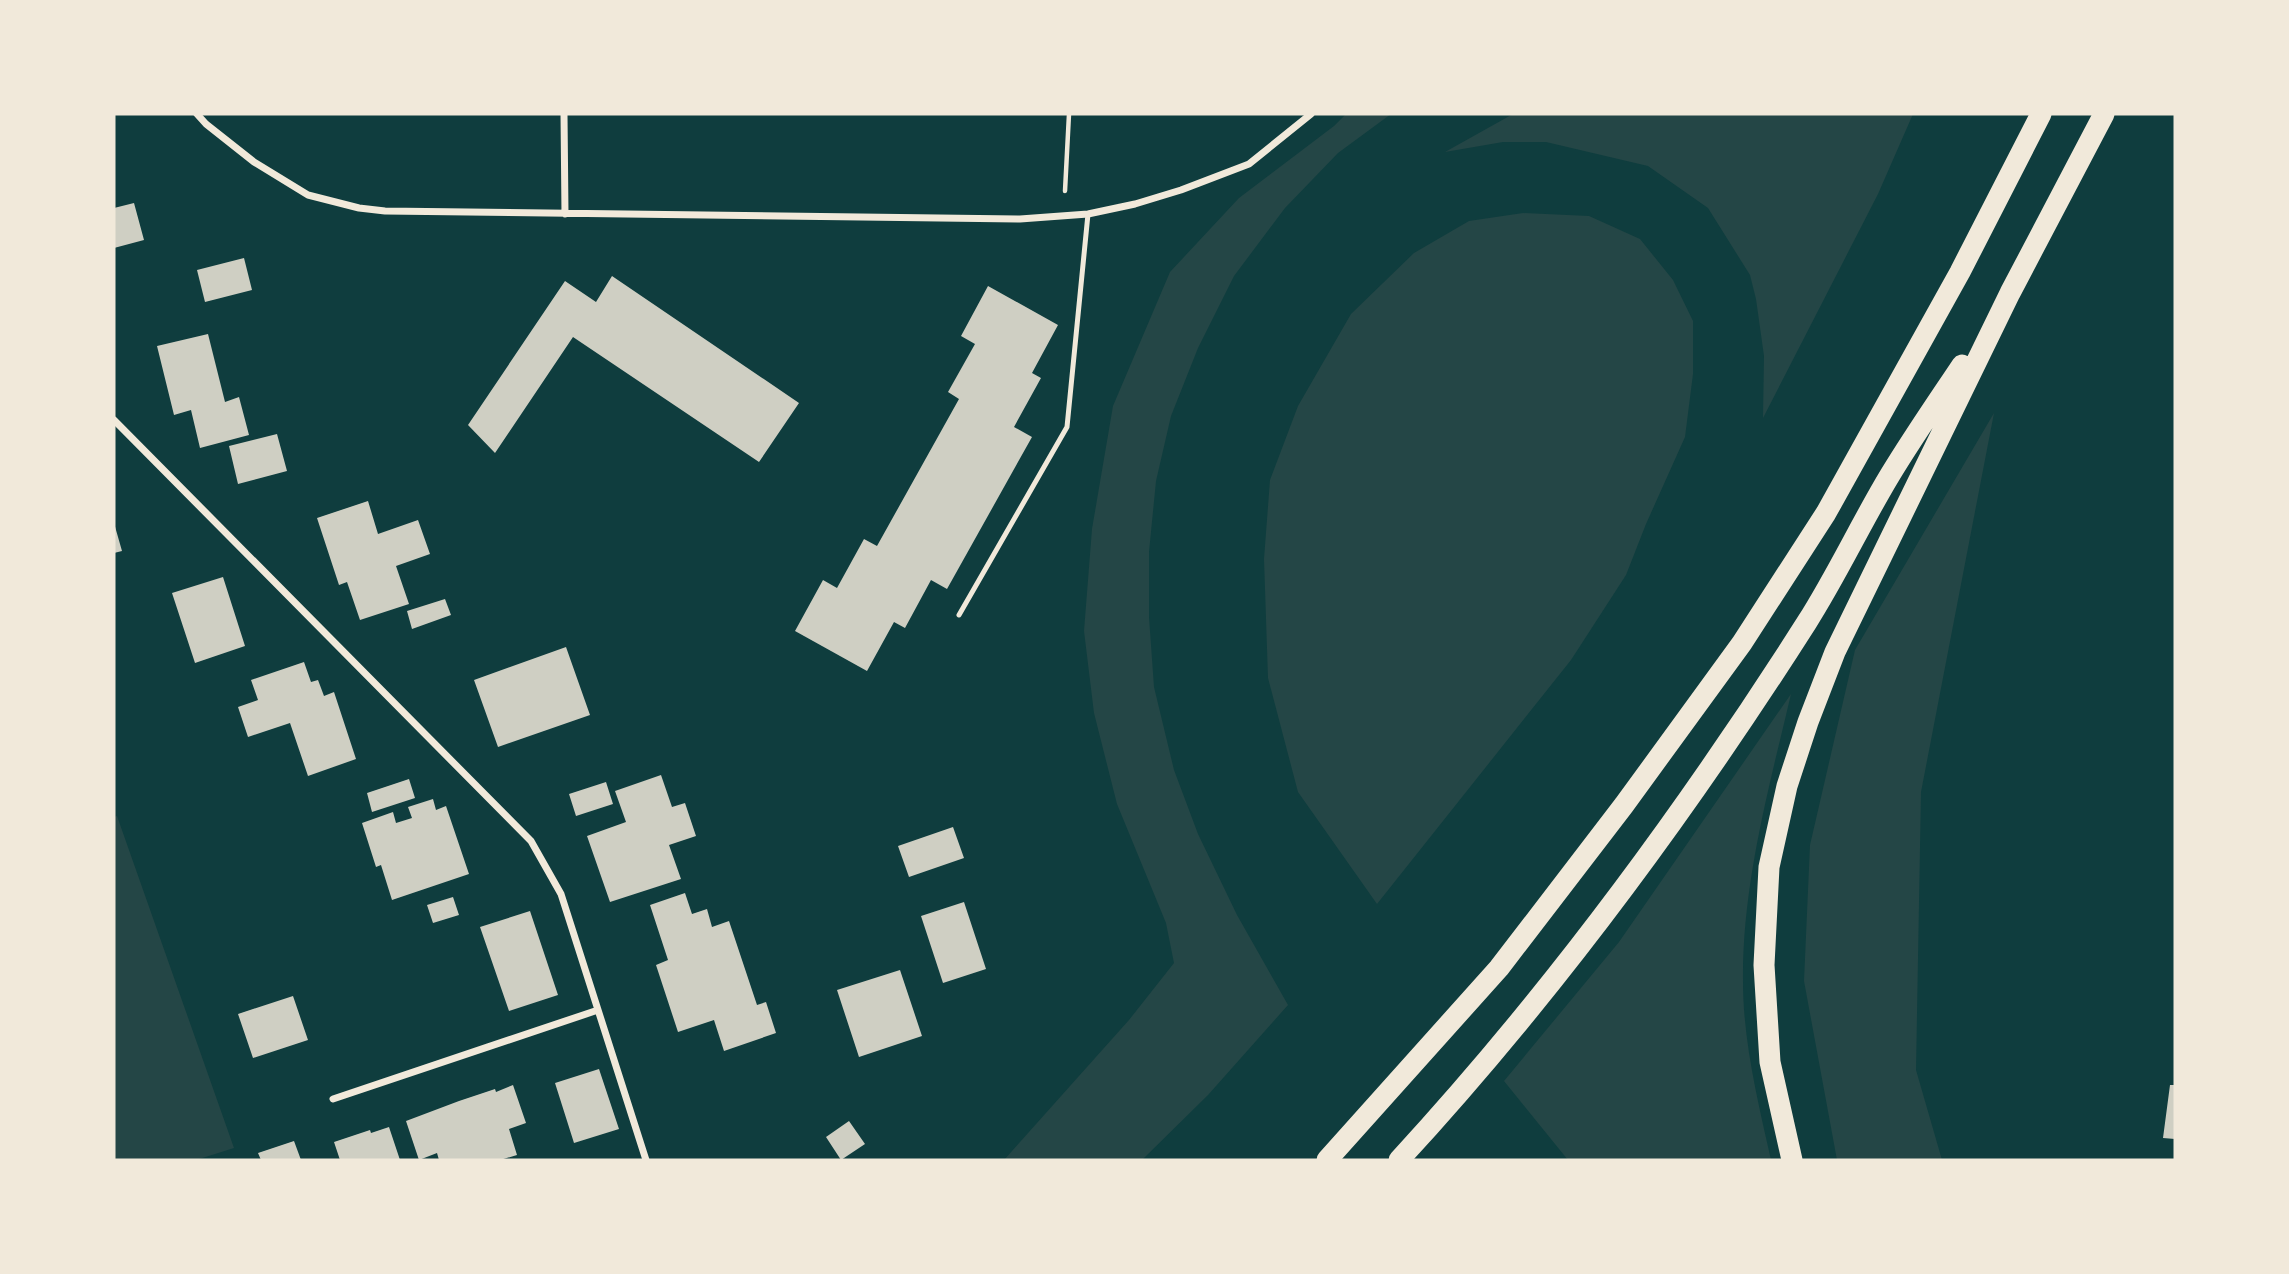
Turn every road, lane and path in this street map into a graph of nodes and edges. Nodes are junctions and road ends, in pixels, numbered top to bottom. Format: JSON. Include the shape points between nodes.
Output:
{"nodes":[{"id":1,"x":197,"y":114,"type":"edge"},
{"id":2,"x":564,"y":114,"type":"edge"},
{"id":3,"x":1069,"y":114,"type":"edge"},
{"id":4,"x":1311,"y":114,"type":"edge"},
{"id":5,"x":2041,"y":114,"type":"edge"},
{"id":6,"x":2104,"y":114,"type":"edge"},
{"id":7,"x":565,"y":214,"type":"junction"},
{"id":8,"x":1088,"y":214,"type":"junction"},
{"id":9,"x":1063,"y":216,"type":"junction"},
{"id":10,"x":2010,"y":293,"type":"junction"},
{"id":11,"x":114,"y":420,"type":"edge"},
{"id":12,"x":959,"y":615,"type":"dead end"},
{"id":13,"x":598,"y":1010,"type":"junction"},
{"id":14,"x":333,"y":1100,"type":"dead end"},
{"id":15,"x":646,"y":1160,"type":"edge"},
{"id":16,"x":1327,"y":1160,"type":"edge"},
{"id":17,"x":1399,"y":1160,"type":"edge"},
{"id":18,"x":1792,"y":1160,"type":"edge"}],
"edges":[{"from":1,"to":7,"type":"street","via":[[254,162],[307,195],[385,211]]},
{"from":2,"to":7,"type":"street"},
{"from":3,"to":9,"type":"path"},
{"from":4,"to":8,"type":"street","via":[[1249,164],[1181,190]]},
{"from":5,"to":16,"type":"highway","via":[[1960,272],[1826,513],[1742,643],[1499,968]]},
{"from":6,"to":10,"type":"highway"},
{"from":7,"to":9,"type":"street"},
{"from":8,"to":9,"type":"street"},
{"from":8,"to":12,"type":"lane","via":[[1067,427]]},
{"from":10,"to":17,"type":"highway","via":[[1891,474],[1808,620],[1617,900],[1460,1095]]},
{"from":10,"to":18,"type":"highway","via":[[1835,652],[1787,786],[1769,867],[1764,965],[1770,1062]]},
{"from":11,"to":13,"type":"street","via":[[531,841],[561,894]]},
{"from":13,"to":14,"type":"street"},
{"from":13,"to":15,"type":"street"}]}
